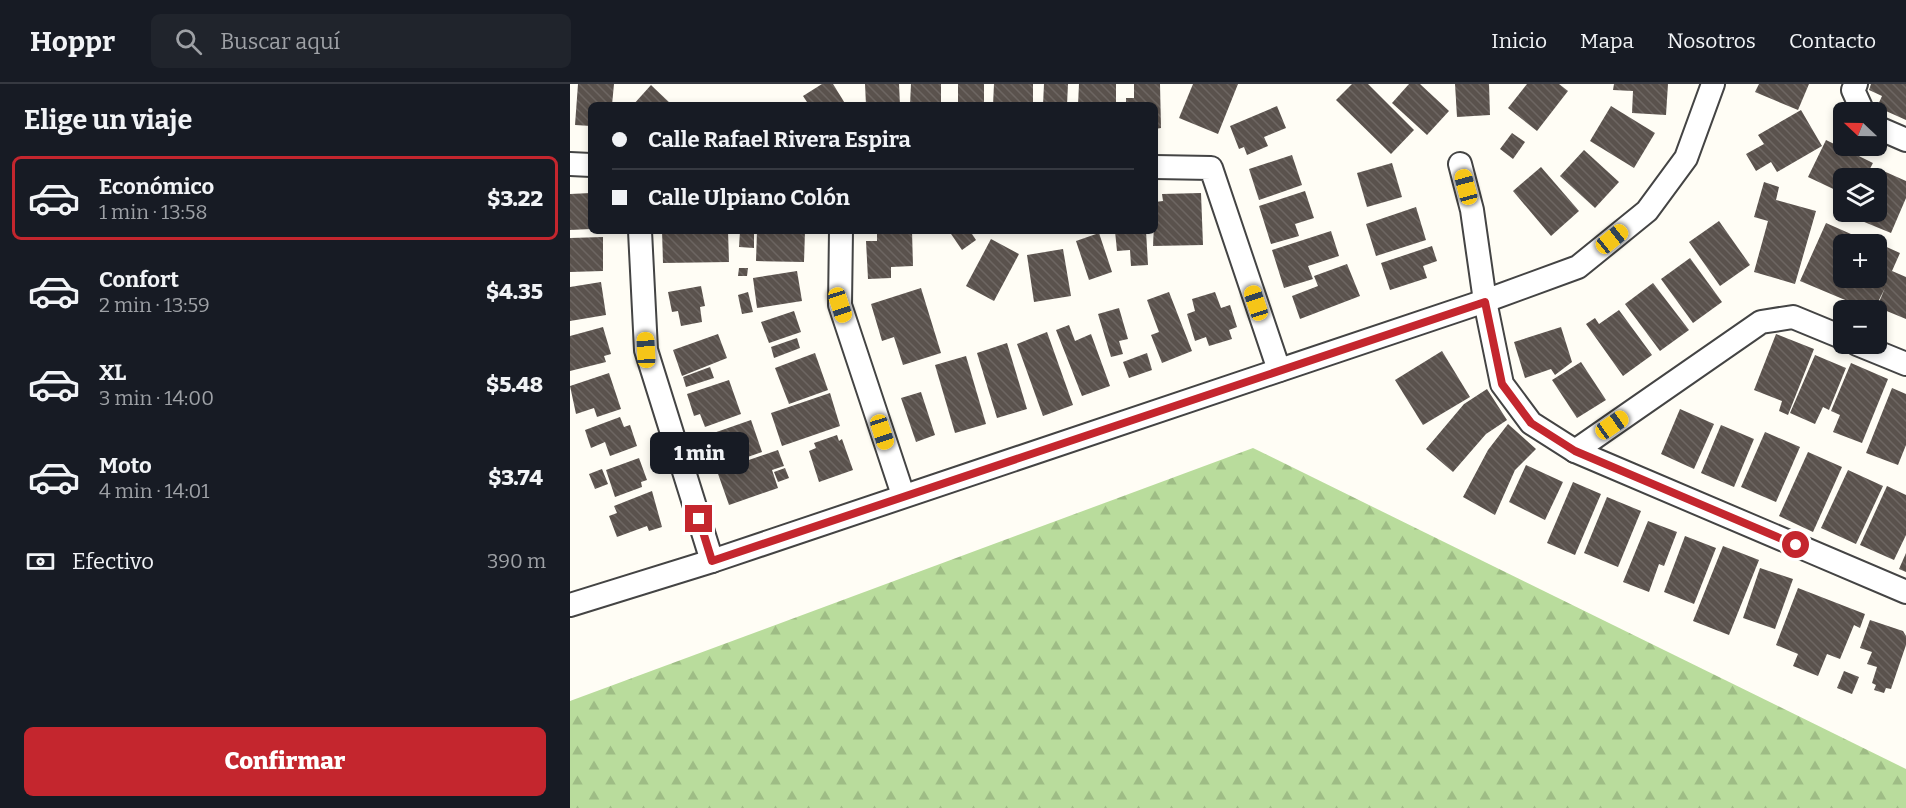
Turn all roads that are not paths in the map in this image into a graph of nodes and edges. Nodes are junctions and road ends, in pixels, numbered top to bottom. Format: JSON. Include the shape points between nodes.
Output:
{"nodes":[{"id":1,"x":1713,"y":84,"type":"edge"},
{"id":2,"x":1856,"y":84,"type":"edge"},
{"id":3,"x":1858,"y":102,"type":"edge"},
{"id":4,"x":1887,"y":132,"type":"edge"},
{"id":5,"x":1906,"y":140,"type":"edge"},
{"id":6,"x":570,"y":164,"type":"edge"},
{"id":7,"x":1460,"y":164,"type":"dead end"},
{"id":8,"x":588,"y":165,"type":"edge"},
{"id":9,"x":1158,"y":167,"type":"edge"},
{"id":10,"x":640,"y":234,"type":"edge"},
{"id":11,"x":841,"y":234,"type":"edge"},
{"id":12,"x":1485,"y":302,"type":"junction"},
{"id":13,"x":1833,"y":333,"type":"edge"},
{"id":14,"x":1882,"y":354,"type":"edge"},
{"id":15,"x":1906,"y":364,"type":"edge"},
{"id":16,"x":1279,"y":370,"type":"junction"},
{"id":17,"x":1575,"y":451,"type":"junction"},
{"id":18,"x":903,"y":495,"type":"junction"},
{"id":19,"x":712,"y":561,"type":"junction"},
{"id":20,"x":1906,"y":592,"type":"edge"},
{"id":21,"x":570,"y":605,"type":"edge"}],
"edges":[{"from":1,"to":12,"type":"street","via":[[1686,158],[1647,211],[1578,267]]},
{"from":2,"to":3,"type":"street","via":[[1853,90]]},
{"from":4,"to":5,"type":"street"},
{"from":6,"to":8,"type":"street"},
{"from":7,"to":12,"type":"street","via":[[1472,210]]},
{"from":9,"to":16,"type":"street","via":[[1211,168]]},
{"from":10,"to":19,"type":"street","via":[[646,350]]},
{"from":11,"to":18,"type":"street","via":[[840,305]]},
{"from":12,"to":16,"type":"street"},
{"from":12,"to":17,"type":"street","via":[[1502,384],[1531,423]]},
{"from":13,"to":17,"type":"street","via":[[1793,317],[1761,322]]},
{"from":14,"to":15,"type":"street"},
{"from":16,"to":18,"type":"street"},
{"from":17,"to":20,"type":"street"},
{"from":18,"to":19,"type":"street"},
{"from":19,"to":21,"type":"street"}]}
